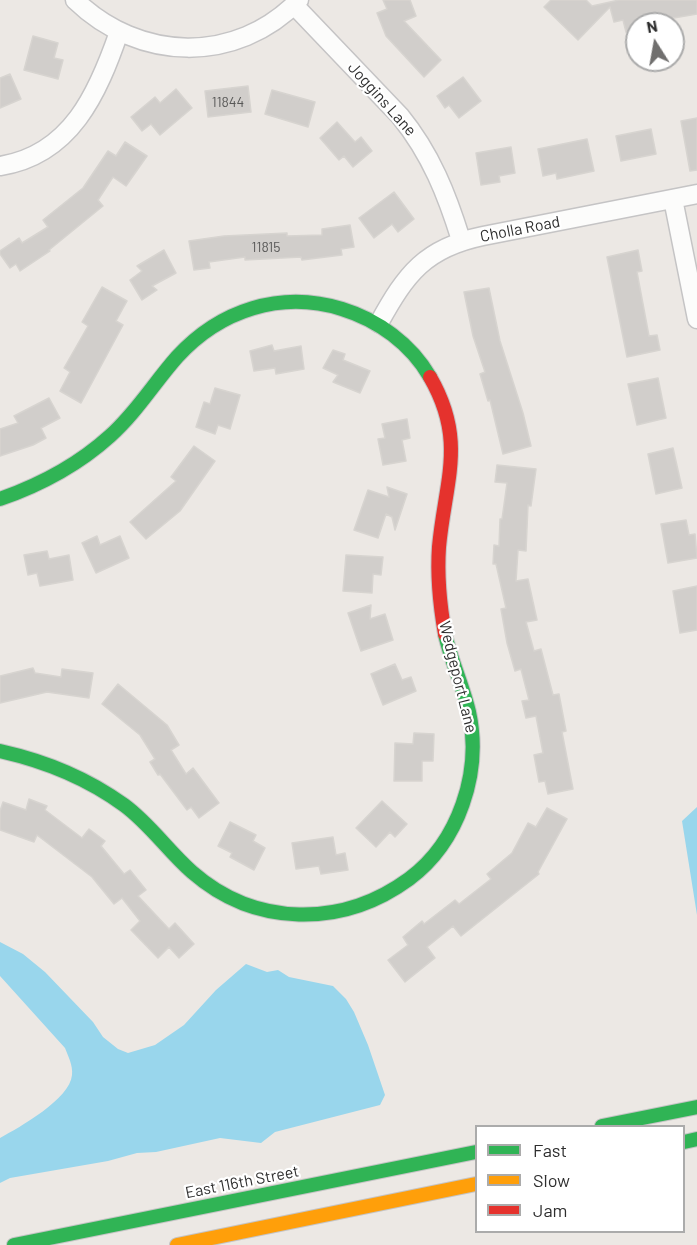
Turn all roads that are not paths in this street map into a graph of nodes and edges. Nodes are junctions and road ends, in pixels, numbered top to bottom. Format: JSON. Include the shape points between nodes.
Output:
{"nodes":[{"id":1,"x":75,"y":0,"type":"edge"},
{"id":2,"x":297,"y":3,"type":"edge"},
{"id":3,"x":119,"y":32,"type":"junction"},
{"id":4,"x":0,"y":166,"type":"edge"},
{"id":5,"x":697,"y":194,"type":"edge"},
{"id":6,"x":673,"y":199,"type":"junction"},
{"id":7,"x":461,"y":240,"type":"junction"},
{"id":8,"x":697,"y":319,"type":"edge"},
{"id":9,"x":379,"y":323,"type":"junction"},
{"id":10,"x":0,"y":499,"type":"edge"},
{"id":11,"x":0,"y":751,"type":"edge"},
{"id":12,"x":697,"y":1107,"type":"edge"},
{"id":13,"x":607,"y":1125,"type":"edge"},
{"id":14,"x":475,"y":1152,"type":"edge"},
{"id":15,"x":475,"y":1184,"type":"edge"},
{"id":16,"x":14,"y":1245,"type":"edge"},
{"id":17,"x":177,"y":1245,"type":"edge"}],
"edges":[{"from":1,"to":3,"type":"street"},
{"from":2,"to":3,"type":"street","via":[[259,30],[211,46],[160,45]]},
{"from":2,"to":7,"type":"street","name":"Joggins Lane","via":[[416,136],[438,175]]},
{"from":3,"to":4,"type":"street","via":[[86,108],[63,137],[27,158]]},
{"from":5,"to":6,"type":"street","name":"Cholla Road"},
{"from":6,"to":7,"type":"street","name":"Cholla Road"},
{"from":6,"to":8,"type":"street"},
{"from":7,"to":9,"type":"street","name":"Cholla Road","via":[[434,254],[409,276]]},
{"from":9,"to":10,"type":"street","name":"Wedgeport Lane","via":[[328,304],[296,301],[262,305],[231,316],[183,350],[129,418],[88,455],[50,478]]},
{"from":9,"to":11,"type":"street","name":"Wedgeport Lane","via":[[402,342],[429,376],[443,403],[451,436],[452,472],[441,537],[439,585],[447,643],[468,708],[474,742],[465,800],[439,851],[413,878],[366,904],[320,915],[274,913],[239,903],[208,885],[124,805],[93,786],[57,768]]},
{"from":12,"to":13,"type":"street"},
{"from":14,"to":16,"type":"street","name":"East 116th Street"},
{"from":15,"to":17,"type":"street"}]}
